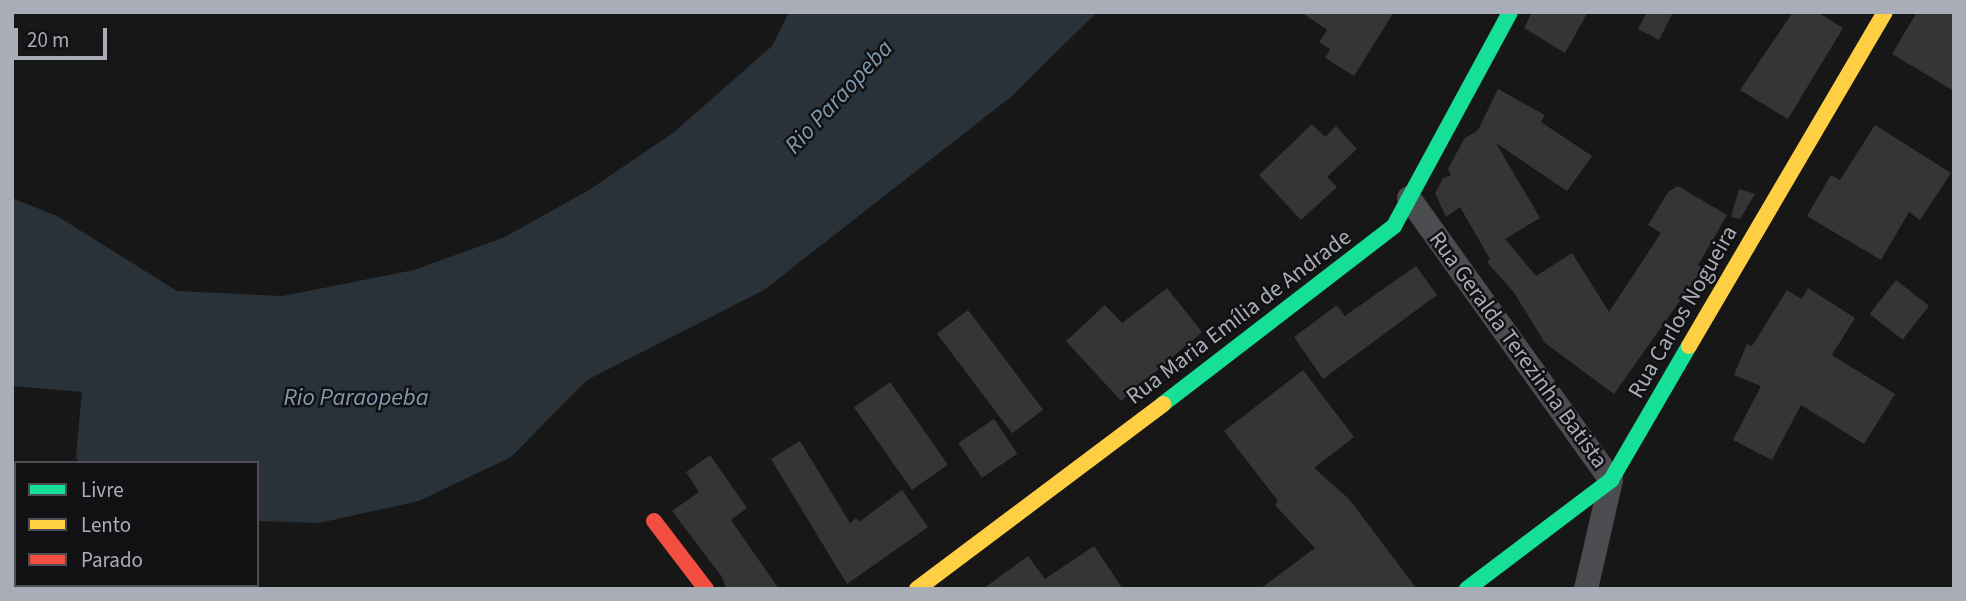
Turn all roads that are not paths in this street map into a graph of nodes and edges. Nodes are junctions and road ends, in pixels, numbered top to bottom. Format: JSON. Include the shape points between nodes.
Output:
{"nodes":[{"id":1,"x":1510,"y":12,"type":"edge"},
{"id":2,"x":1885,"y":12,"type":"edge"},
{"id":3,"x":1409,"y":198,"type":"junction"},
{"id":4,"x":1611,"y":480,"type":"junction"},
{"id":5,"x":654,"y":521,"type":"dead end"},
{"id":6,"x":706,"y":589,"type":"edge"},
{"id":7,"x":917,"y":589,"type":"edge"},
{"id":8,"x":1467,"y":589,"type":"edge"},
{"id":9,"x":1586,"y":589,"type":"edge"}],
"edges":[{"from":1,"to":3,"type":"street","name":"Rua Maria Emília de Andrade"},
{"from":2,"to":4,"type":"street","name":"Rua Carlos Nogueira"},
{"from":3,"to":4,"type":"street","name":"Rua Geralda Terezinha Batista"},
{"from":3,"to":7,"type":"street","name":"Rua Maria Emília de Andrade","via":[[1394,226],[1312,293]]},
{"from":4,"to":8,"type":"street","name":"Rua Carlos Nogueira"},
{"from":4,"to":9,"type":"street","name":"Rua Geralda Terezinha Batista"},
{"from":5,"to":6,"type":"street"}]}
